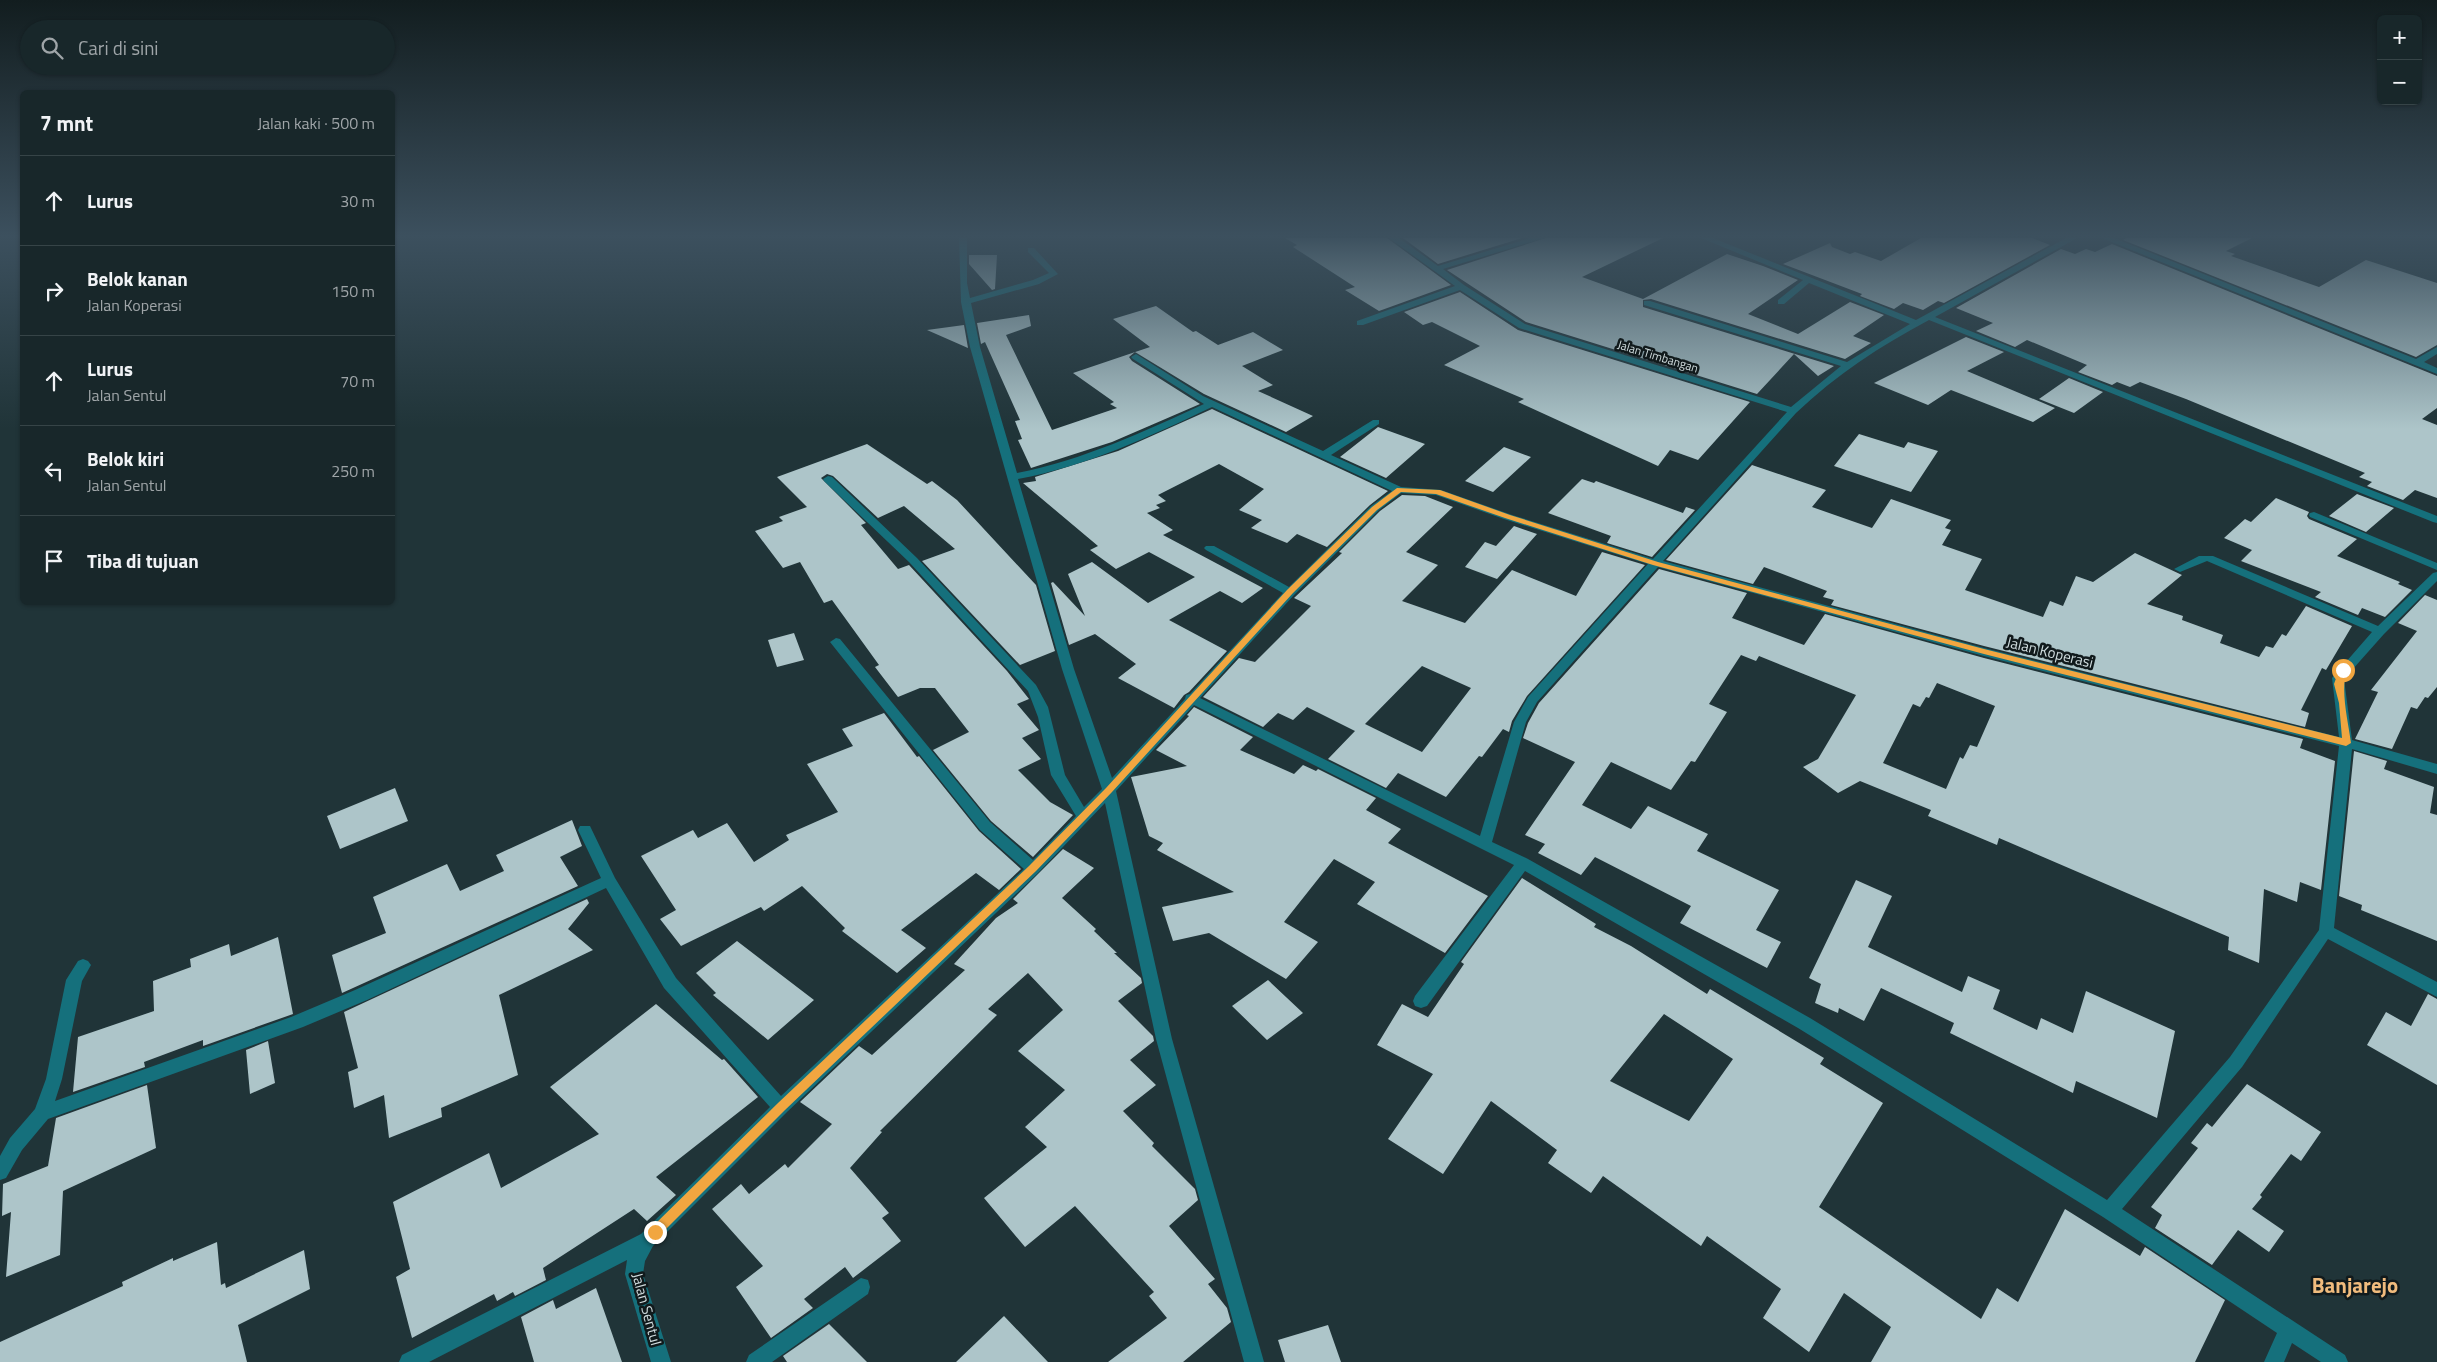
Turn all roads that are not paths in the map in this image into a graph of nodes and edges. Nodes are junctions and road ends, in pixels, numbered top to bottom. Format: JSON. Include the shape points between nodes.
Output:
{"nodes":[{"id":1,"x":965,"y":302,"type":"edge"},
{"id":2,"x":1420,"y":302,"type":"edge"},
{"id":3,"x":1482,"y":302,"type":"edge"},
{"id":4,"x":1862,"y":302,"type":"edge"},
{"id":5,"x":1956,"y":302,"type":"edge"},
{"id":6,"x":2262,"y":302,"type":"edge"},
{"id":7,"x":1646,"y":303,"type":"dead end"},
{"id":8,"x":1928,"y":317,"type":"junction"},
{"id":9,"x":1360,"y":323,"type":"dead end"},
{"id":10,"x":1916,"y":323,"type":"junction"},
{"id":11,"x":2437,"y":350,"type":"edge"},
{"id":12,"x":1136,"y":357,"type":"dead end"},
{"id":13,"x":1845,"y":364,"type":"junction"},
{"id":14,"x":2416,"y":364,"type":"junction"},
{"id":15,"x":2437,"y":372,"type":"edge"},
{"id":16,"x":1213,"y":403,"type":"junction"},
{"id":17,"x":1792,"y":411,"type":"junction"},
{"id":18,"x":1376,"y":422,"type":"dead end"},
{"id":19,"x":1323,"y":455,"type":"junction"},
{"id":20,"x":1014,"y":477,"type":"junction"},
{"id":21,"x":828,"y":478,"type":"dead end"},
{"id":22,"x":1399,"y":490,"type":"junction"},
{"id":23,"x":2314,"y":515,"type":"dead end"},
{"id":24,"x":2437,"y":520,"type":"edge"},
{"id":25,"x":1210,"y":548,"type":"dead end"},
{"id":26,"x":1656,"y":563,"type":"junction"},
{"id":27,"x":2437,"y":567,"type":"edge"},
{"id":28,"x":2180,"y":569,"type":"dead end"},
{"id":29,"x":2437,"y":575,"type":"edge"},
{"id":30,"x":1290,"y":592,"type":"junction"},
{"id":31,"x":2380,"y":631,"type":"junction"},
{"id":32,"x":836,"y":642,"type":"dead end"},
{"id":33,"x":1190,"y":698,"type":"junction"},
{"id":34,"x":2346,"y":743,"type":"junction"},
{"id":35,"x":2437,"y":769,"type":"edge"},
{"id":36,"x":1109,"y":790,"type":"junction"},
{"id":37,"x":1083,"y":816,"type":"junction"},
{"id":38,"x":585,"y":830,"type":"dead end"},
{"id":39,"x":1485,"y":843,"type":"junction"},
{"id":40,"x":1523,"y":863,"type":"junction"},
{"id":41,"x":1033,"y":869,"type":"junction"},
{"id":42,"x":609,"y":880,"type":"junction"},
{"id":43,"x":2326,"y":931,"type":"junction"},
{"id":44,"x":83,"y":965,"type":"dead end"},
{"id":45,"x":2437,"y":990,"type":"edge"},
{"id":46,"x":1421,"y":1001,"type":"dead end"},
{"id":47,"x":782,"y":1107,"type":"junction"},
{"id":48,"x":42,"y":1113,"type":"junction"},
{"id":49,"x":0,"y":1172,"type":"edge"},
{"id":50,"x":2109,"y":1211,"type":"junction"},
{"id":51,"x":647,"y":1240,"type":"junction"},
{"id":52,"x":861,"y":1287,"type":"dead end"},
{"id":53,"x":2288,"y":1330,"type":"junction"},
{"id":54,"x":409,"y":1362,"type":"edge"},
{"id":55,"x":661,"y":1362,"type":"edge"},
{"id":56,"x":756,"y":1362,"type":"edge"},
{"id":57,"x":1254,"y":1362,"type":"edge"},
{"id":58,"x":2274,"y":1362,"type":"edge"},
{"id":59,"x":2338,"y":1362,"type":"edge"}],
"edges":[{"from":1,"to":20,"type":"street"},
{"from":2,"to":9,"type":"street"},
{"from":3,"to":17,"type":"street","name":"Jalan Timbangan","via":[[1537,332]]},
{"from":4,"to":10,"type":"street"},
{"from":5,"to":8,"type":"street"},
{"from":6,"to":14,"type":"street"},
{"from":7,"to":13,"type":"street"},
{"from":8,"to":10,"type":"street"},
{"from":8,"to":24,"type":"street"},
{"from":10,"to":13,"type":"street"},
{"from":11,"to":14,"type":"street"},
{"from":12,"to":16,"type":"street"},
{"from":13,"to":17,"type":"street"},
{"from":14,"to":15,"type":"street"},
{"from":16,"to":19,"type":"street"},
{"from":16,"to":20,"type":"street","via":[[1124,445],[1062,467]]},
{"from":17,"to":26,"type":"street"},
{"from":18,"to":19,"type":"street"},
{"from":19,"to":22,"type":"street"},
{"from":20,"to":36,"type":"street","via":[[1068,669]]},
{"from":21,"to":37,"type":"street","via":[[913,560],[1032,688],[1044,714],[1056,770]]},
{"from":22,"to":26,"type":"street","via":[[1437,492]]},
{"from":22,"to":30,"type":"street","name":"Jalan Sentul","via":[[1375,508]]},
{"from":23,"to":27,"type":"street"},
{"from":25,"to":30,"type":"street"},
{"from":26,"to":34,"type":"street","name":"Jalan Koperasi","via":[[1993,654]]},
{"from":26,"to":39,"type":"street","via":[[1532,700],[1518,730]]},
{"from":28,"to":31,"type":"street","via":[[2209,558]]},
{"from":29,"to":31,"type":"street"},
{"from":30,"to":33,"type":"street","name":"Jalan Sentul"},
{"from":31,"to":34,"type":"street","via":[[2338,678]]},
{"from":32,"to":41,"type":"street","via":[[985,826]]},
{"from":33,"to":36,"type":"street","name":"Jalan Sentul"},
{"from":33,"to":39,"type":"street"},
{"from":34,"to":35,"type":"street","name":"Jalan Koperasi"},
{"from":34,"to":43,"type":"street"},
{"from":36,"to":37,"type":"street","name":"Jalan Sentul"},
{"from":36,"to":57,"type":"street","via":[[1164,1039]]},
{"from":37,"to":41,"type":"street","name":"Jalan Sentul"},
{"from":38,"to":42,"type":"street"},
{"from":39,"to":40,"type":"street"},
{"from":40,"to":46,"type":"street"},
{"from":40,"to":50,"type":"street","via":[[1804,1023]]},
{"from":41,"to":47,"type":"street","name":"Jalan Sentul"},
{"from":42,"to":47,"type":"street","via":[[670,983]]},
{"from":42,"to":48,"type":"street","via":[[297,1022]]},
{"from":43,"to":45,"type":"street"},
{"from":43,"to":50,"type":"street","via":[[2236,1062]]},
{"from":44,"to":48,"type":"street","via":[[74,980],[54,1079]]},
{"from":47,"to":51,"type":"street","name":"Jalan Sentul"},
{"from":48,"to":49,"type":"street","via":[[16,1144]]},
{"from":50,"to":53,"type":"street"},
{"from":51,"to":54,"type":"street"},
{"from":51,"to":55,"type":"street","name":"Jalan Sentul","via":[[636,1259],[634,1274]]},
{"from":52,"to":56,"type":"street"},
{"from":53,"to":58,"type":"street"},
{"from":53,"to":59,"type":"street"}]}
